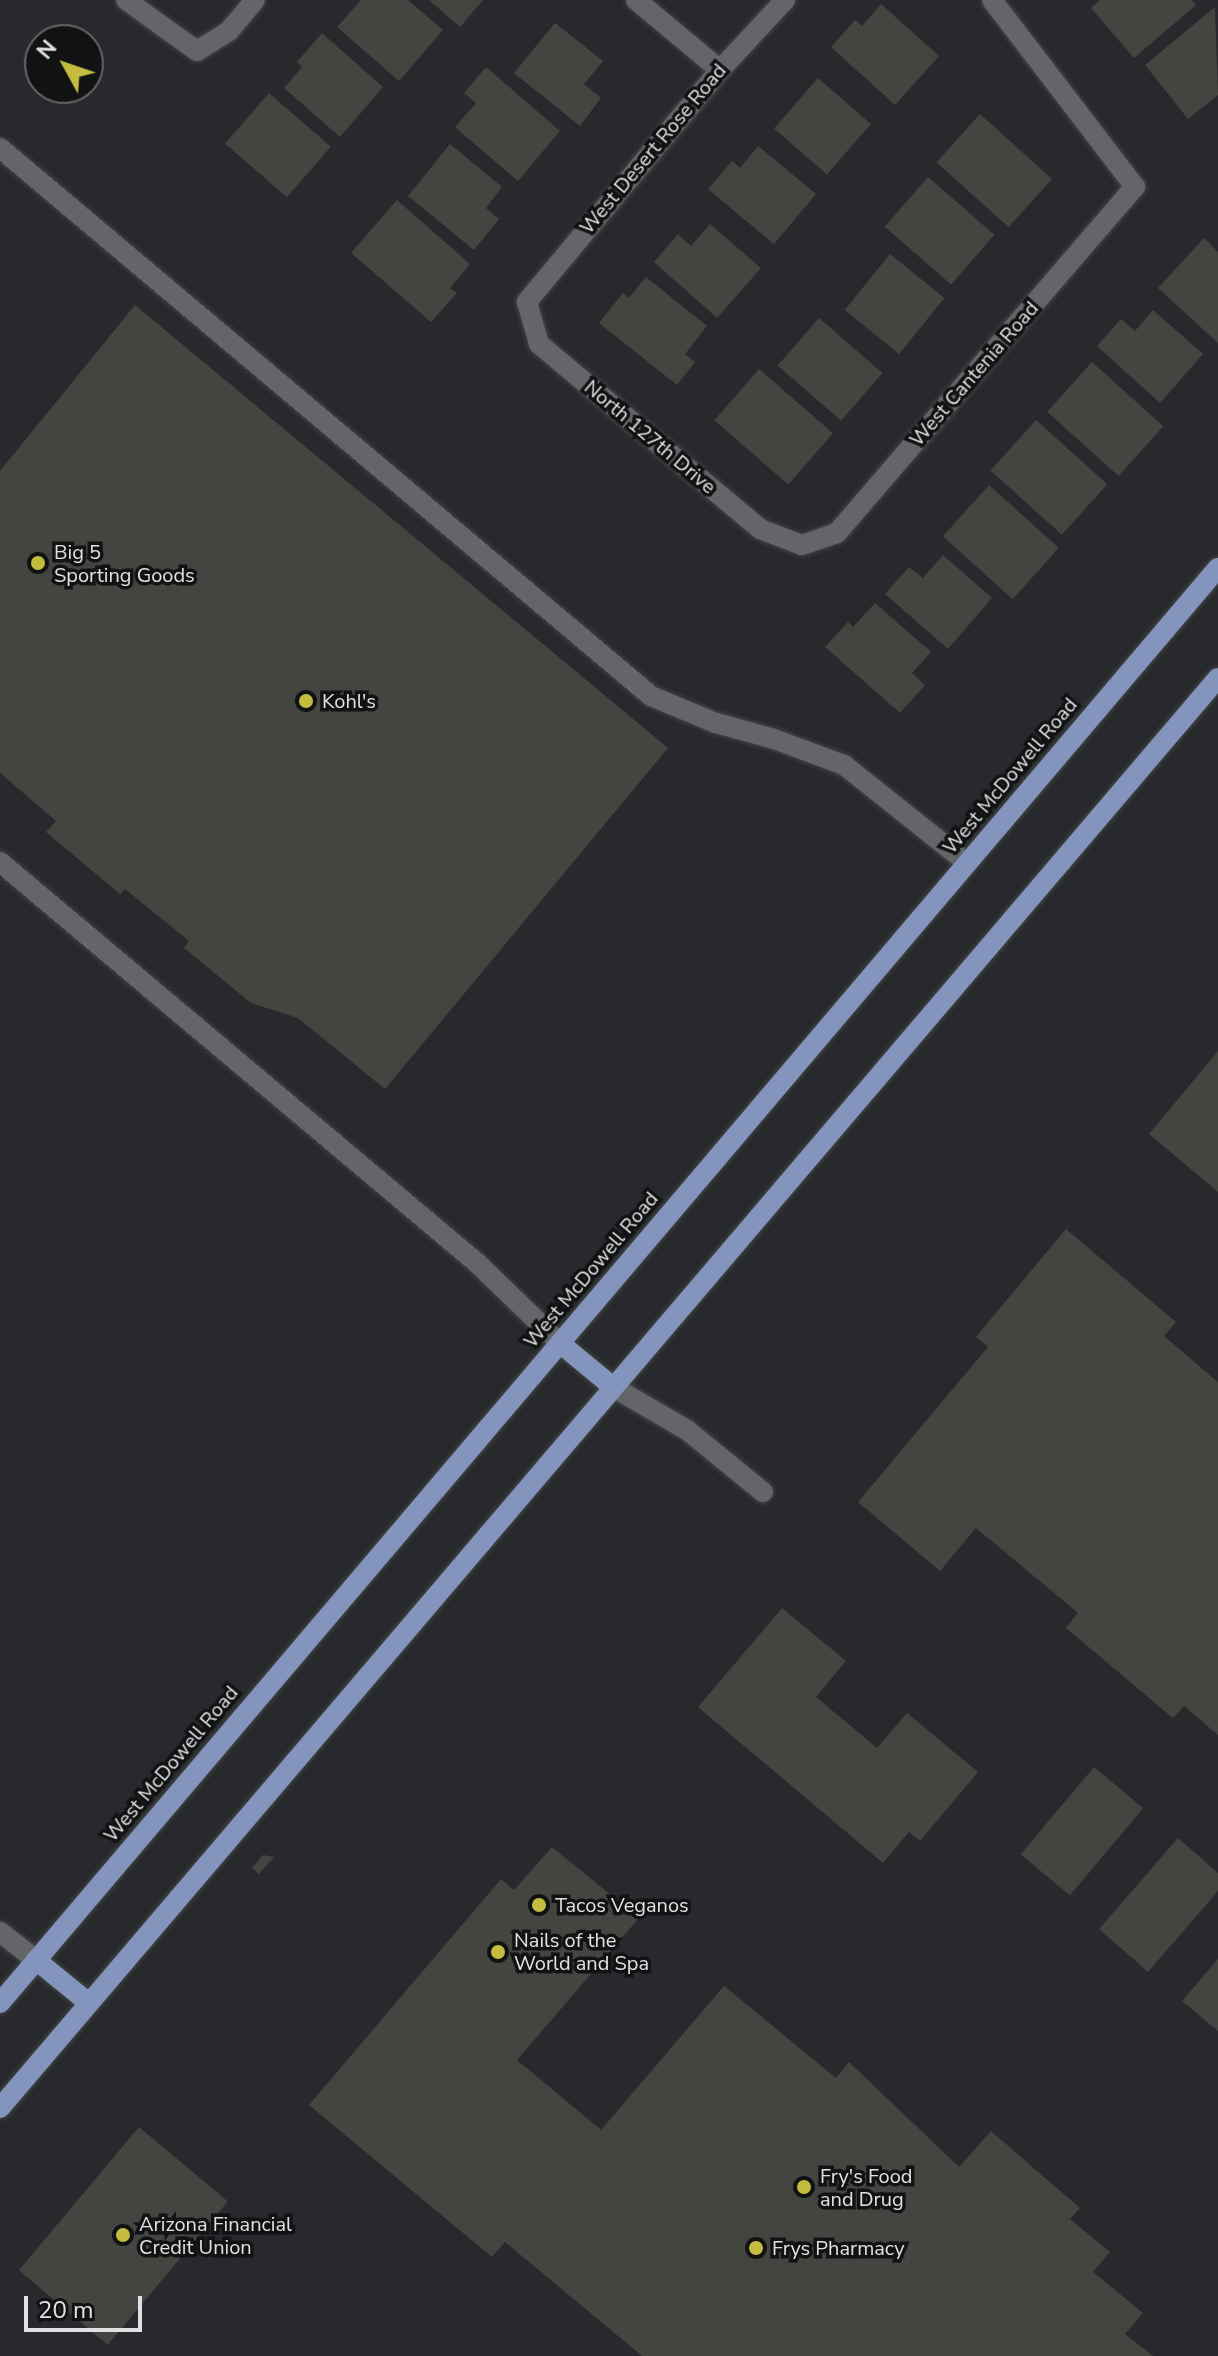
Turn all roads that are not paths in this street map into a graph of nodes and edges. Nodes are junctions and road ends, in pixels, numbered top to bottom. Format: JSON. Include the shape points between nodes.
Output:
{"nodes":[{"id":1,"x":126,"y":0,"type":"edge"},
{"id":2,"x":255,"y":0,"type":"edge"},
{"id":3,"x":636,"y":0,"type":"edge"},
{"id":4,"x":785,"y":0,"type":"edge"},
{"id":5,"x":992,"y":0,"type":"edge"},
{"id":6,"x":720,"y":70,"type":"junction"},
{"id":7,"x":0,"y":148,"type":"edge"},
{"id":8,"x":527,"y":302,"type":"joint"},
{"id":9,"x":802,"y":545,"type":"joint"},
{"id":10,"x":1218,"y":568,"type":"edge"},
{"id":11,"x":1218,"y":678,"type":"edge"},
{"id":12,"x":0,"y":862,"type":"edge"},
{"id":13,"x":967,"y":863,"type":"junction"},
{"id":14,"x":561,"y":1344,"type":"junction"},
{"id":15,"x":613,"y":1387,"type":"junction"},
{"id":16,"x":763,"y":1492,"type":"dead end"},
{"id":17,"x":0,"y":1932,"type":"edge"},
{"id":18,"x":36,"y":1960,"type":"junction"},
{"id":19,"x":0,"y":2003,"type":"edge"},
{"id":20,"x":89,"y":2003,"type":"junction"},
{"id":21,"x":0,"y":2108,"type":"edge"}],
"edges":[{"from":1,"to":2,"type":"street","via":[[197,51],[229,31]]},
{"from":3,"to":6,"type":"street"},
{"from":4,"to":6,"type":"street","name":"West Desert Rose Road"},
{"from":5,"to":9,"type":"street","name":"West Cantenia Road","via":[[1135,187],[837,533]]},
{"from":6,"to":8,"type":"street","name":"West Desert Rose Road"},
{"from":7,"to":13,"type":"street","via":[[651,696],[844,765]]},
{"from":8,"to":9,"type":"street","name":"North 127th Drive","via":[[539,344],[760,529]]},
{"from":10,"to":13,"type":"main road","name":"West McDowell Road"},
{"from":11,"to":15,"type":"main road"},
{"from":12,"to":14,"type":"street","via":[[477,1263]]},
{"from":13,"to":14,"type":"main road","name":"West McDowell Road"},
{"from":14,"to":15,"type":"main road"},
{"from":14,"to":18,"type":"main road","name":"West McDowell Road"},
{"from":15,"to":16,"type":"street","via":[[687,1430]]},
{"from":15,"to":20,"type":"main road"},
{"from":17,"to":18,"type":"street"},
{"from":18,"to":19,"type":"main road","name":"West McDowell Road"},
{"from":18,"to":20,"type":"main road"},
{"from":20,"to":21,"type":"main road"}]}
